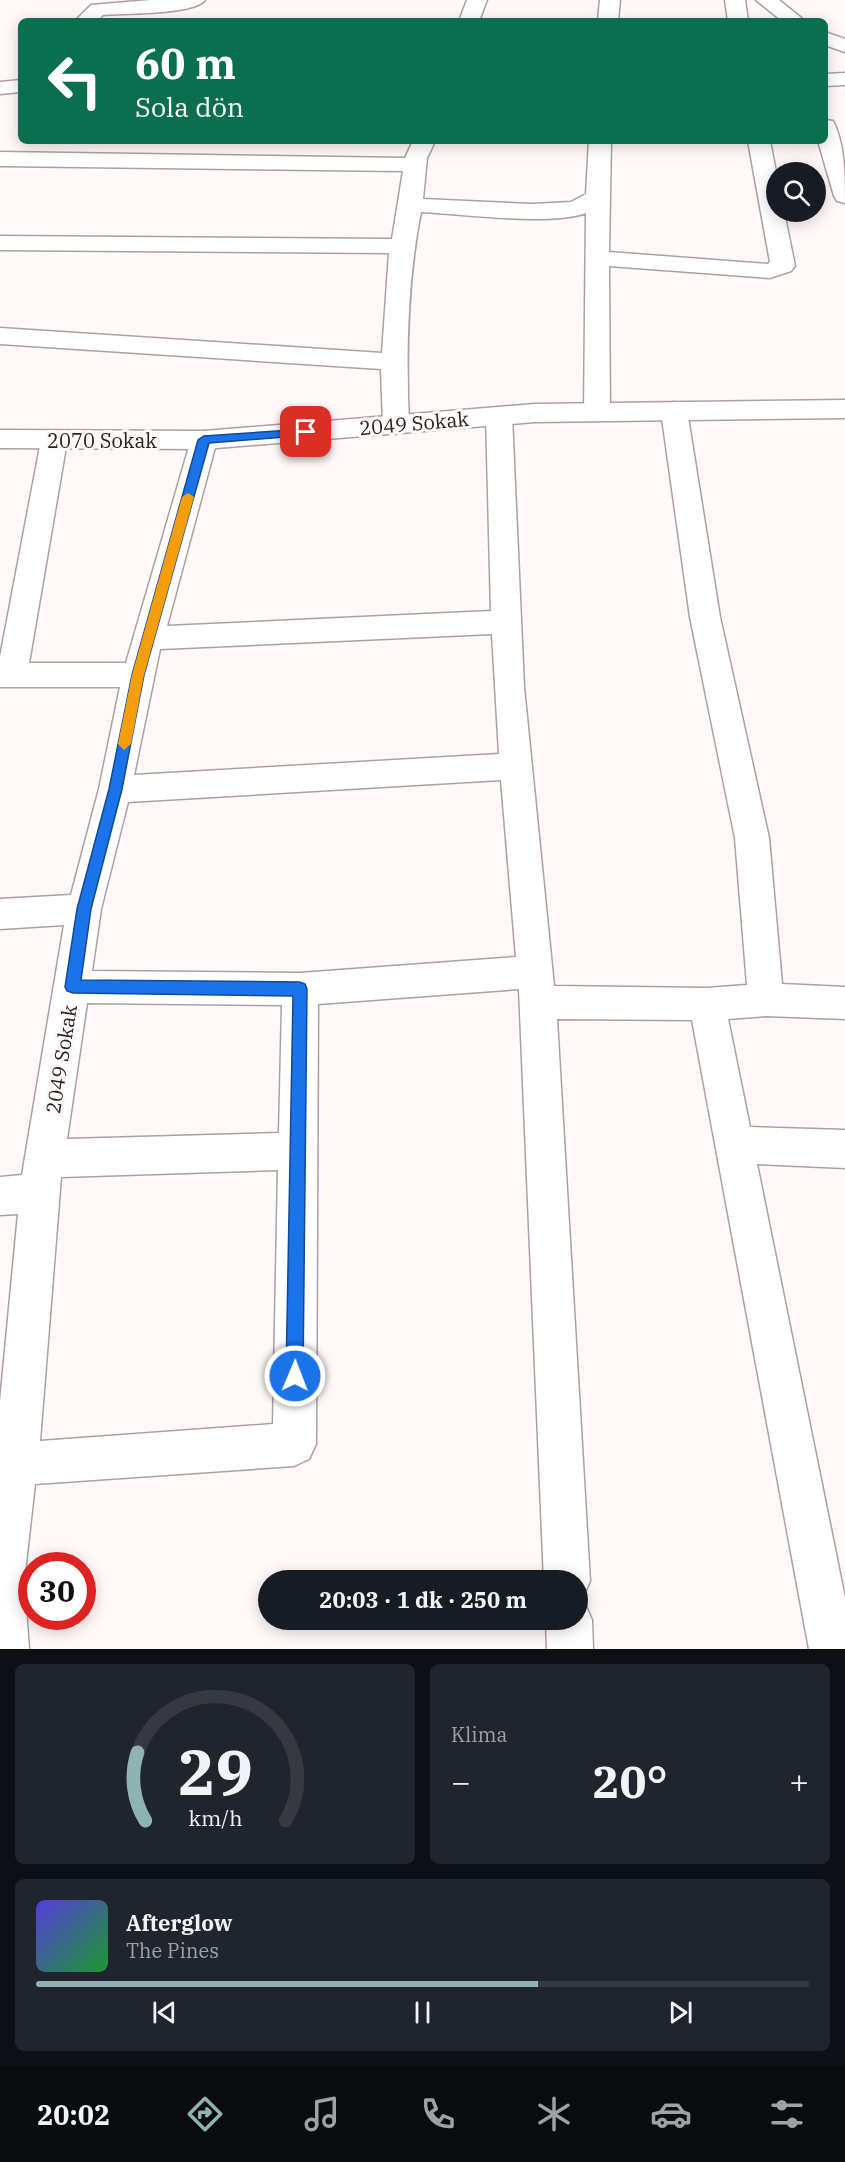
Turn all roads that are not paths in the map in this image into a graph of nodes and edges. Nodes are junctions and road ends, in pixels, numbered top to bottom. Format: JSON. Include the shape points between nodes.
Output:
{"nodes":[{"id":1,"x":195,"y":0,"type":"edge"},
{"id":2,"x":467,"y":0,"type":"edge"},
{"id":3,"x":477,"y":0,"type":"edge"},
{"id":4,"x":610,"y":0,"type":"edge"},
{"id":5,"x":735,"y":0,"type":"edge"},
{"id":6,"x":766,"y":0,"type":"edge"},
{"id":7,"x":88,"y":18,"type":"edge"},
{"id":8,"x":470,"y":18,"type":"edge"},
{"id":9,"x":609,"y":18,"type":"edge"},
{"id":10,"x":738,"y":18,"type":"edge"},
{"id":11,"x":790,"y":18,"type":"edge"},
{"id":12,"x":828,"y":39,"type":"edge"},
{"id":13,"x":845,"y":46,"type":"edge"},
{"id":14,"x":828,"y":80,"type":"edge"},
{"id":15,"x":845,"y":80,"type":"edge"},
{"id":16,"x":18,"y":86,"type":"edge"},
{"id":17,"x":0,"y":88,"type":"edge"},
{"id":18,"x":828,"y":136,"type":"edge"},
{"id":19,"x":422,"y":144,"type":"edge"},
{"id":20,"x":600,"y":144,"type":"edge"},
{"id":21,"x":760,"y":144,"type":"edge"},
{"id":22,"x":0,"y":159,"type":"edge"},
{"id":23,"x":416,"y":165,"type":"junction"},
{"id":24,"x":845,"y":196,"type":"edge"},
{"id":25,"x":597,"y":197,"type":"junction"},
{"id":26,"x":411,"y":205,"type":"junction"},
{"id":27,"x":0,"y":243,"type":"edge"},
{"id":28,"x":403,"y":246,"type":"junction"},
{"id":29,"x":597,"y":258,"type":"junction"},
{"id":30,"x":0,"y":336,"type":"edge"},
{"id":31,"x":394,"y":362,"type":"junction"},
{"id":32,"x":845,"y":409,"type":"edge"},
{"id":33,"x":674,"y":411,"type":"junction"},
{"id":34,"x":597,"y":412,"type":"junction"},
{"id":35,"x":499,"y":416,"type":"junction"},
{"id":36,"x":396,"y":425,"type":"junction"},
{"id":37,"x":0,"y":439,"type":"edge"},
{"id":38,"x":204,"y":440,"type":"junction"},
{"id":39,"x":54,"y":441,"type":"junction"},
{"id":40,"x":507,"y":622,"type":"junction"},
{"id":41,"x":148,"y":638,"type":"junction"},
{"id":42,"x":6,"y":674,"type":"edge"},
{"id":43,"x":138,"y":675,"type":"junction"},
{"id":44,"x":516,"y":766,"type":"junction"},
{"id":45,"x":115,"y":789,"type":"junction"},
{"id":46,"x":84,"y":909,"type":"junction"},
{"id":47,"x":0,"y":914,"type":"edge"},
{"id":48,"x":73,"y":987,"type":"junction"},
{"id":49,"x":536,"y":987,"type":"junction"},
{"id":50,"x":300,"y":989,"type":"junction"},
{"id":51,"x":765,"y":1000,"type":"junction"},
{"id":52,"x":845,"y":1003,"type":"edge"},
{"id":53,"x":707,"y":1004,"type":"junction"},
{"id":54,"x":733,"y":1145,"type":"junction"},
{"id":55,"x":845,"y":1149,"type":"edge"},
{"id":56,"x":298,"y":1151,"type":"junction"},
{"id":57,"x":42,"y":1176,"type":"junction"},
{"id":58,"x":0,"y":1196,"type":"edge"},
{"id":59,"x":16,"y":1464,"type":"junction"},
{"id":60,"x":566,"y":1570,"type":"edge"},
{"id":61,"x":1,"y":1581,"type":"edge"},
{"id":62,"x":569,"y":1630,"type":"edge"},
{"id":63,"x":6,"y":1649,"type":"edge"},
{"id":64,"x":570,"y":1649,"type":"edge"},
{"id":65,"x":832,"y":1649,"type":"edge"}],
"edges":[{"from":1,"to":7,"type":"street","via":[[98,9]]},
{"from":2,"to":3,"type":"street"},
{"from":3,"to":8,"type":"street"},
{"from":4,"to":9,"type":"street"},
{"from":5,"to":10,"type":"street"},
{"from":6,"to":11,"type":"street"},
{"from":12,"to":13,"type":"street"},
{"from":14,"to":15,"type":"street"},
{"from":16,"to":17,"type":"street"},
{"from":18,"to":24,"type":"street"},
{"from":19,"to":23,"type":"street"},
{"from":20,"to":25,"type":"street"},
{"from":21,"to":29,"type":"street","via":[[783,266],[770,271]]},
{"from":22,"to":23,"type":"street"},
{"from":23,"to":26,"type":"street"},
{"from":25,"to":26,"type":"street","via":[[576,209]]},
{"from":25,"to":29,"type":"street"},
{"from":26,"to":28,"type":"street"},
{"from":27,"to":28,"type":"street"},
{"from":28,"to":31,"type":"street"},
{"from":29,"to":34,"type":"street"},
{"from":30,"to":31,"type":"street"},
{"from":31,"to":36,"type":"street"},
{"from":32,"to":33,"type":"street","name":"2049 Sokak"},
{"from":33,"to":34,"type":"street","name":"2049 Sokak"},
{"from":33,"to":51,"type":"street","via":[[705,617],[752,838]]},
{"from":34,"to":35,"type":"street","name":"2049 Sokak"},
{"from":35,"to":36,"type":"street","name":"2049 Sokak"},
{"from":35,"to":40,"type":"street"},
{"from":36,"to":38,"type":"street","name":"2049 Sokak"},
{"from":37,"to":39,"type":"street","name":"2070 Sokak"},
{"from":38,"to":39,"type":"street","name":"2070 Sokak"},
{"from":38,"to":41,"type":"street","name":"2049 Sokak"},
{"from":39,"to":42,"type":"street"},
{"from":40,"to":41,"type":"street"},
{"from":40,"to":44,"type":"street"},
{"from":41,"to":43,"type":"street","name":"2049 Sokak"},
{"from":42,"to":43,"type":"street"},
{"from":43,"to":45,"type":"street","name":"2049 Sokak"},
{"from":44,"to":45,"type":"street"},
{"from":44,"to":49,"type":"street"},
{"from":45,"to":46,"type":"street","name":"2049 Sokak"},
{"from":46,"to":47,"type":"street"},
{"from":46,"to":48,"type":"street","name":"2049 Sokak"},
{"from":48,"to":50,"type":"street"},
{"from":48,"to":57,"type":"street","name":"2049 Sokak"},
{"from":49,"to":50,"type":"street"},
{"from":49,"to":53,"type":"street"},
{"from":49,"to":60,"type":"street"},
{"from":50,"to":56,"type":"street"},
{"from":51,"to":52,"type":"street"},
{"from":51,"to":53,"type":"street"},
{"from":53,"to":54,"type":"street"},
{"from":54,"to":55,"type":"street"},
{"from":54,"to":65,"type":"street"},
{"from":56,"to":57,"type":"street"},
{"from":56,"to":59,"type":"street","via":[[294,1444]]},
{"from":57,"to":58,"type":"street"},
{"from":57,"to":59,"type":"street","name":"2049 Sokak"},
{"from":59,"to":61,"type":"street","name":"2049 Sokak"},
{"from":61,"to":63,"type":"street","name":"2049 Sokak"},
{"from":62,"to":64,"type":"street"}]}
